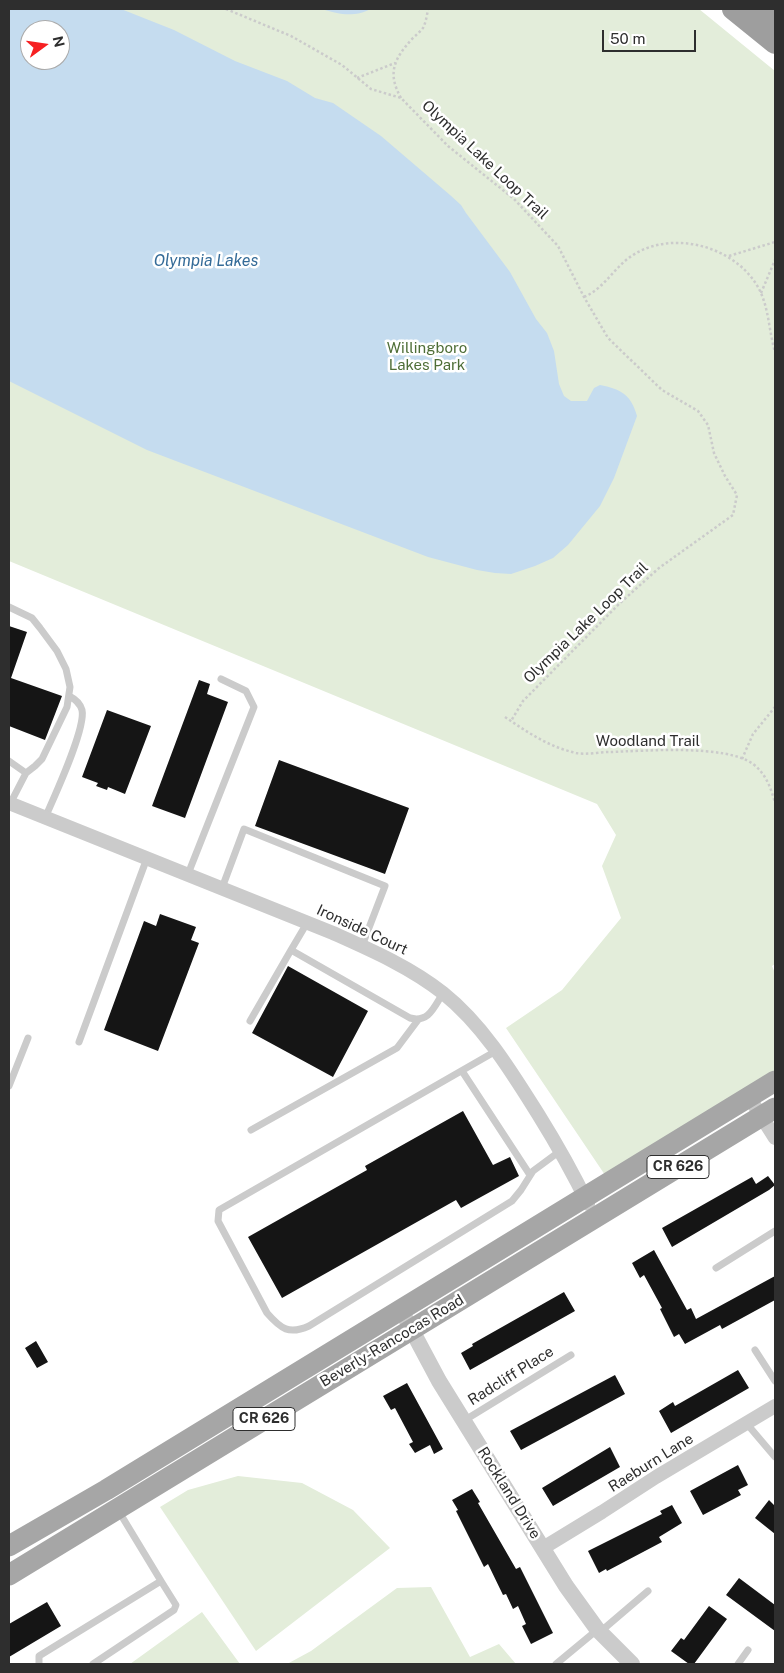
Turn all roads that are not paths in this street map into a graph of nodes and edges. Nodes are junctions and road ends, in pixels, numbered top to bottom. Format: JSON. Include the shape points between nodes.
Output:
{"nodes":[{"id":1,"x":733,"y":9,"type":"edge"},
{"id":2,"x":762,"y":9,"type":"edge"},
{"id":3,"x":775,"y":20,"type":"edge"},
{"id":4,"x":775,"y":43,"type":"edge"},
{"id":5,"x":9,"y":608,"type":"edge"},
{"id":6,"x":221,"y":679,"type":"dead end"},
{"id":7,"x":69,"y":696,"type":"junction"},
{"id":8,"x":9,"y":761,"type":"edge"},
{"id":9,"x":26,"y":773,"type":"junction"},
{"id":10,"x":9,"y":806,"type":"edge"},
{"id":11,"x":45,"y":818,"type":"junction"},
{"id":12,"x":147,"y":858,"type":"junction"},
{"id":13,"x":188,"y":874,"type":"junction"},
{"id":14,"x":222,"y":888,"type":"junction"},
{"id":15,"x":307,"y":922,"type":"junction"},
{"id":16,"x":362,"y":946,"type":"junction"},
{"id":17,"x":291,"y":950,"type":"junction"},
{"id":18,"x":443,"y":993,"type":"junction"},
{"id":19,"x":418,"y":1020,"type":"junction"},
{"id":20,"x":250,"y":1021,"type":"dead end"},
{"id":21,"x":28,"y":1038,"type":"dead end"},
{"id":22,"x":79,"y":1042,"type":"dead end"},
{"id":23,"x":496,"y":1051,"type":"junction"},
{"id":24,"x":462,"y":1071,"type":"junction"},
{"id":25,"x":775,"y":1081,"type":"edge"},
{"id":26,"x":9,"y":1086,"type":"edge"},
{"id":27,"x":749,"y":1097,"type":"junction"},
{"id":28,"x":768,"y":1112,"type":"edge"},
{"id":29,"x":251,"y":1130,"type":"dead end"},
{"id":30,"x":775,"y":1138,"type":"edge"},
{"id":31,"x":560,"y":1151,"type":"junction"},
{"id":32,"x":530,"y":1175,"type":"junction"},
{"id":33,"x":585,"y":1197,"type":"junction"},
{"id":34,"x":595,"y":1218,"type":"junction"},
{"id":35,"x":775,"y":1231,"type":"edge"},
{"id":36,"x":716,"y":1268,"type":"dead end"},
{"id":37,"x":401,"y":1310,"type":"junction"},
{"id":38,"x":411,"y":1329,"type":"junction"},
{"id":39,"x":756,"y":1350,"type":"dead end"},
{"id":40,"x":571,"y":1355,"type":"dead end"},
{"id":41,"x":775,"y":1381,"type":"edge"},
{"id":42,"x":775,"y":1406,"type":"edge"},
{"id":43,"x":465,"y":1420,"type":"junction"},
{"id":44,"x":747,"y":1424,"type":"junction"},
{"id":45,"x":775,"y":1457,"type":"edge"},
{"id":46,"x":112,"y":1499,"type":"junction"},
{"id":47,"x":9,"y":1546,"type":"edge"},
{"id":48,"x":543,"y":1548,"type":"junction"},
{"id":49,"x":12,"y":1566,"type":"edge"},
{"id":50,"x":161,"y":1581,"type":"junction"},
{"id":51,"x":648,"y":1591,"type":"dead end"},
{"id":52,"x":599,"y":1631,"type":"junction"},
{"id":53,"x":748,"y":1650,"type":"dead end"},
{"id":54,"x":39,"y":1664,"type":"edge"},
{"id":55,"x":93,"y":1664,"type":"edge"},
{"id":56,"x":556,"y":1664,"type":"edge"},
{"id":57,"x":632,"y":1664,"type":"edge"},
{"id":58,"x":738,"y":1664,"type":"edge"}],
"edges":[{"from":1,"to":4,"type":"highway"},
{"from":2,"to":3,"type":"highway"},
{"from":5,"to":7,"type":"lane","via":[[32,618],[57,651],[66,669]]},
{"from":6,"to":13,"type":"lane","via":[[246,691],[254,707]]},
{"from":7,"to":9,"type":"lane","via":[[42,759]]},
{"from":7,"to":11,"type":"lane","via":[[82,709],[82,721]]},
{"from":8,"to":9,"type":"lane"},
{"from":9,"to":10,"type":"lane"},
{"from":10,"to":11,"type":"street","name":"Ironside Court"},
{"from":11,"to":12,"type":"street","name":"Ironside Court"},
{"from":12,"to":13,"type":"street","name":"Ironside Court"},
{"from":12,"to":22,"type":"lane"},
{"from":13,"to":14,"type":"street","name":"Ironside Court"},
{"from":14,"to":15,"type":"street","name":"Ironside Court"},
{"from":14,"to":16,"type":"lane","via":[[244,829],[385,886]]},
{"from":15,"to":16,"type":"street","name":"Ironside Court"},
{"from":15,"to":17,"type":"lane"},
{"from":16,"to":18,"type":"street","name":"Ironside Court","via":[[409,970]]},
{"from":17,"to":19,"type":"lane"},
{"from":17,"to":20,"type":"lane"},
{"from":18,"to":19,"type":"lane","via":[[428,1016]]},
{"from":18,"to":23,"type":"street","name":"Ironside Court","via":[[474,1023]]},
{"from":19,"to":29,"type":"lane","via":[[398,1048]]},
{"from":21,"to":26,"type":"lane"},
{"from":23,"to":24,"type":"lane"},
{"from":23,"to":31,"type":"street","name":"Ironside Court"},
{"from":24,"to":32,"type":"lane"},
{"from":24,"to":32,"type":"lane","via":[[219,1210],[218,1221],[267,1313],[288,1331],[299,1331],[309,1326],[512,1201]]},
{"from":25,"to":27,"type":"main road","name":"Beverly-Rancocas Road","number":"CR 626"},
{"from":27,"to":28,"type":"street"},
{"from":27,"to":33,"type":"main road","name":"Beverly-Rancocas Road","number":"CR 626"},
{"from":28,"to":30,"type":"street"},
{"from":28,"to":34,"type":"main road","name":"Beverly-Rancocas Road","number":"CR 626"},
{"from":31,"to":32,"type":"lane"},
{"from":31,"to":33,"type":"street","name":"Ironside Court"},
{"from":33,"to":34,"type":"street","name":"Ironside Court"},
{"from":33,"to":37,"type":"main road","name":"Beverly-Rancocas Road","number":"CR 626"},
{"from":34,"to":38,"type":"main road","name":"Beverly-Rancocas Road","number":"CR 626"},
{"from":35,"to":36,"type":"lane"},
{"from":37,"to":38,"type":"street","name":"Rockland Drive"},
{"from":37,"to":46,"type":"main road","name":"Beverly-Rancocas Road","number":"CR 626"},
{"from":38,"to":43,"type":"street","name":"Rockland Drive"},
{"from":38,"to":46,"type":"main road","name":"Beverly-Rancocas Road","number":"CR 626"},
{"from":39,"to":41,"type":"lane"},
{"from":40,"to":43,"type":"lane","name":"Radcliff Place"},
{"from":42,"to":44,"type":"street","name":"Raeburn Lane"},
{"from":43,"to":48,"type":"street","name":"Rockland Drive"},
{"from":44,"to":45,"type":"lane"},
{"from":44,"to":48,"type":"street","name":"Raeburn Lane"},
{"from":46,"to":47,"type":"main road","name":"Beverly-Rancocas Road","number":"CR 626"},
{"from":46,"to":49,"type":"main road","name":"Beverly-Rancocas Road","number":"CR 626","via":[[84,1530]]},
{"from":46,"to":50,"type":"lane"},
{"from":48,"to":52,"type":"street","name":"Rockland Drive"},
{"from":50,"to":54,"type":"lane","via":[[39,1656]]},
{"from":50,"to":55,"type":"lane","via":[[173,1598],[174,1610]]},
{"from":51,"to":52,"type":"lane"},
{"from":52,"to":56,"type":"lane"},
{"from":52,"to":57,"type":"street","name":"Rockland Drive"},
{"from":53,"to":58,"type":"lane"}]}
